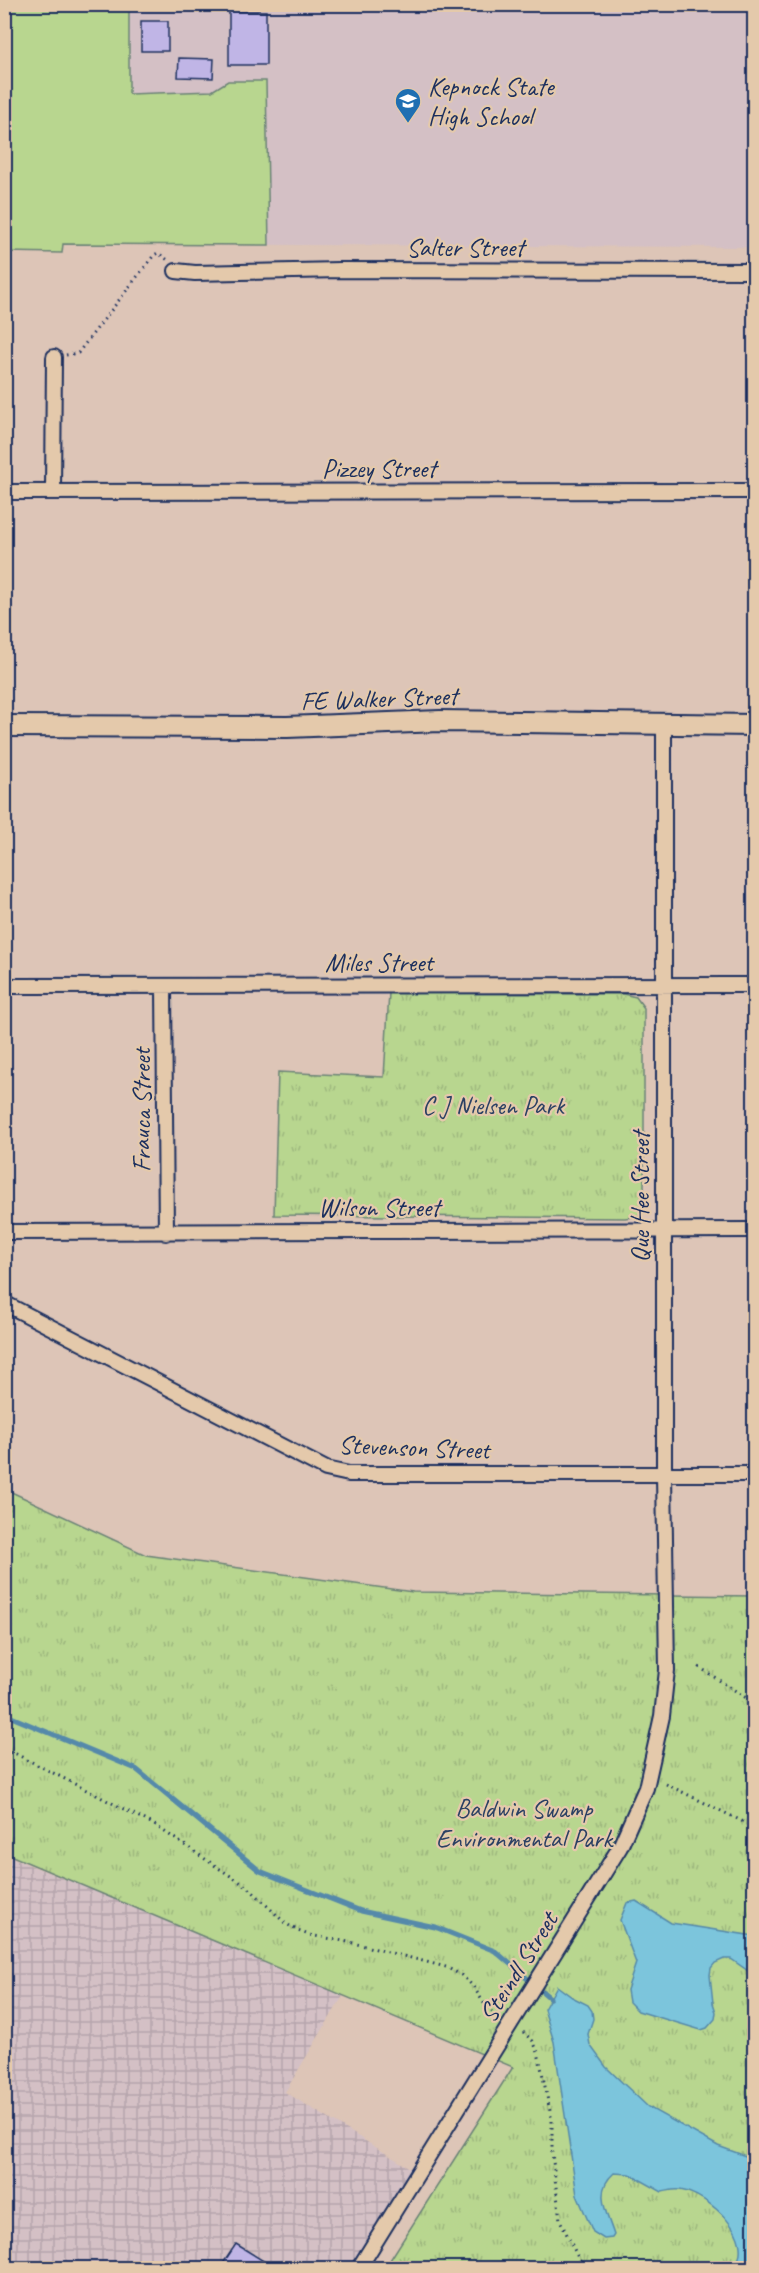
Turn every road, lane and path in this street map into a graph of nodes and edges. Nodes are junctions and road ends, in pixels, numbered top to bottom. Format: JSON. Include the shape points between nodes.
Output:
{"nodes":[{"id":1,"x":176,"y":271,"type":"joint"},
{"id":2,"x":754,"y":271,"type":"edge"},
{"id":3,"x":54,"y":357,"type":"joint"},
{"id":4,"x":754,"y":491,"type":"edge"},
{"id":5,"x":4,"y":492,"type":"edge"},
{"id":6,"x":53,"y":492,"type":"junction"},
{"id":7,"x":664,"y":724,"type":"junction"},
{"id":8,"x":754,"y":725,"type":"edge"},
{"id":9,"x":4,"y":726,"type":"edge"},
{"id":10,"x":754,"y":985,"type":"edge"},
{"id":11,"x":4,"y":986,"type":"edge"},
{"id":12,"x":164,"y":986,"type":"junction"},
{"id":13,"x":664,"y":986,"type":"junction"},
{"id":14,"x":664,"y":1230,"type":"junction"},
{"id":15,"x":754,"y":1230,"type":"edge"},
{"id":16,"x":4,"y":1233,"type":"edge"},
{"id":17,"x":166,"y":1233,"type":"junction"},
{"id":18,"x":4,"y":1303,"type":"edge"},
{"id":19,"x":664,"y":1474,"type":"junction"},
{"id":20,"x":754,"y":1474,"type":"edge"},
{"id":21,"x":699,"y":1667,"type":"dead end"},
{"id":22,"x":667,"y":1670,"type":"joint"},
{"id":23,"x":754,"y":1703,"type":"edge"},
{"id":24,"x":4,"y":1751,"type":"edge"},
{"id":25,"x":666,"y":1784,"type":"dead end"},
{"id":26,"x":754,"y":1827,"type":"edge"},
{"id":27,"x":497,"y":2016,"type":"dead end"},
{"id":28,"x":525,"y":2033,"type":"dead end"},
{"id":29,"x":359,"y":2268,"type":"edge"},
{"id":30,"x":583,"y":2268,"type":"edge"}],
"edges":[{"from":1,"to":2,"type":"street","name":"Salter Street"},
{"from":1,"to":3,"type":"path","via":[[162,255],[154,255],[78,353]]},
{"from":3,"to":6,"type":"street"},
{"from":4,"to":6,"type":"street","name":"Pizzey Street"},
{"from":5,"to":6,"type":"street","name":"Pizzey Street"},
{"from":7,"to":8,"type":"main road","name":"FE Walker Street"},
{"from":7,"to":9,"type":"main road","name":"FE Walker Street","via":[[440,721],[287,727]]},
{"from":7,"to":13,"type":"street","name":"Que Hee Street"},
{"from":10,"to":13,"type":"street","name":"Miles Street"},
{"from":11,"to":12,"type":"street","name":"Miles Street"},
{"from":12,"to":13,"type":"street","name":"Miles Street"},
{"from":12,"to":17,"type":"street","name":"Frauca Street"},
{"from":13,"to":14,"type":"street","name":"Que Hee Street"},
{"from":14,"to":15,"type":"street","name":"Wilson Street"},
{"from":14,"to":17,"type":"street","name":"Wilson Street"},
{"from":14,"to":19,"type":"street","name":"Que Hee Street"},
{"from":16,"to":17,"type":"street","name":"Wilson Street"},
{"from":18,"to":19,"type":"street","name":"Stevenson Street","via":[[326,1469],[349,1474]]},
{"from":19,"to":20,"type":"street","name":"Stevenson Street"},
{"from":19,"to":22,"type":"street","name":"Que Hee Street"},
{"from":21,"to":23,"type":"path"},
{"from":22,"to":29,"type":"street","name":"Steindl Street","via":[[662,1716],[646,1788],[620,1847]]},
{"from":24,"to":27,"type":"path","via":[[153,1824],[250,1889],[298,1931],[446,1966],[461,1975]]},
{"from":25,"to":26,"type":"path"},
{"from":28,"to":30,"type":"path","via":[[538,2052],[552,2121],[560,2220]]}]}
